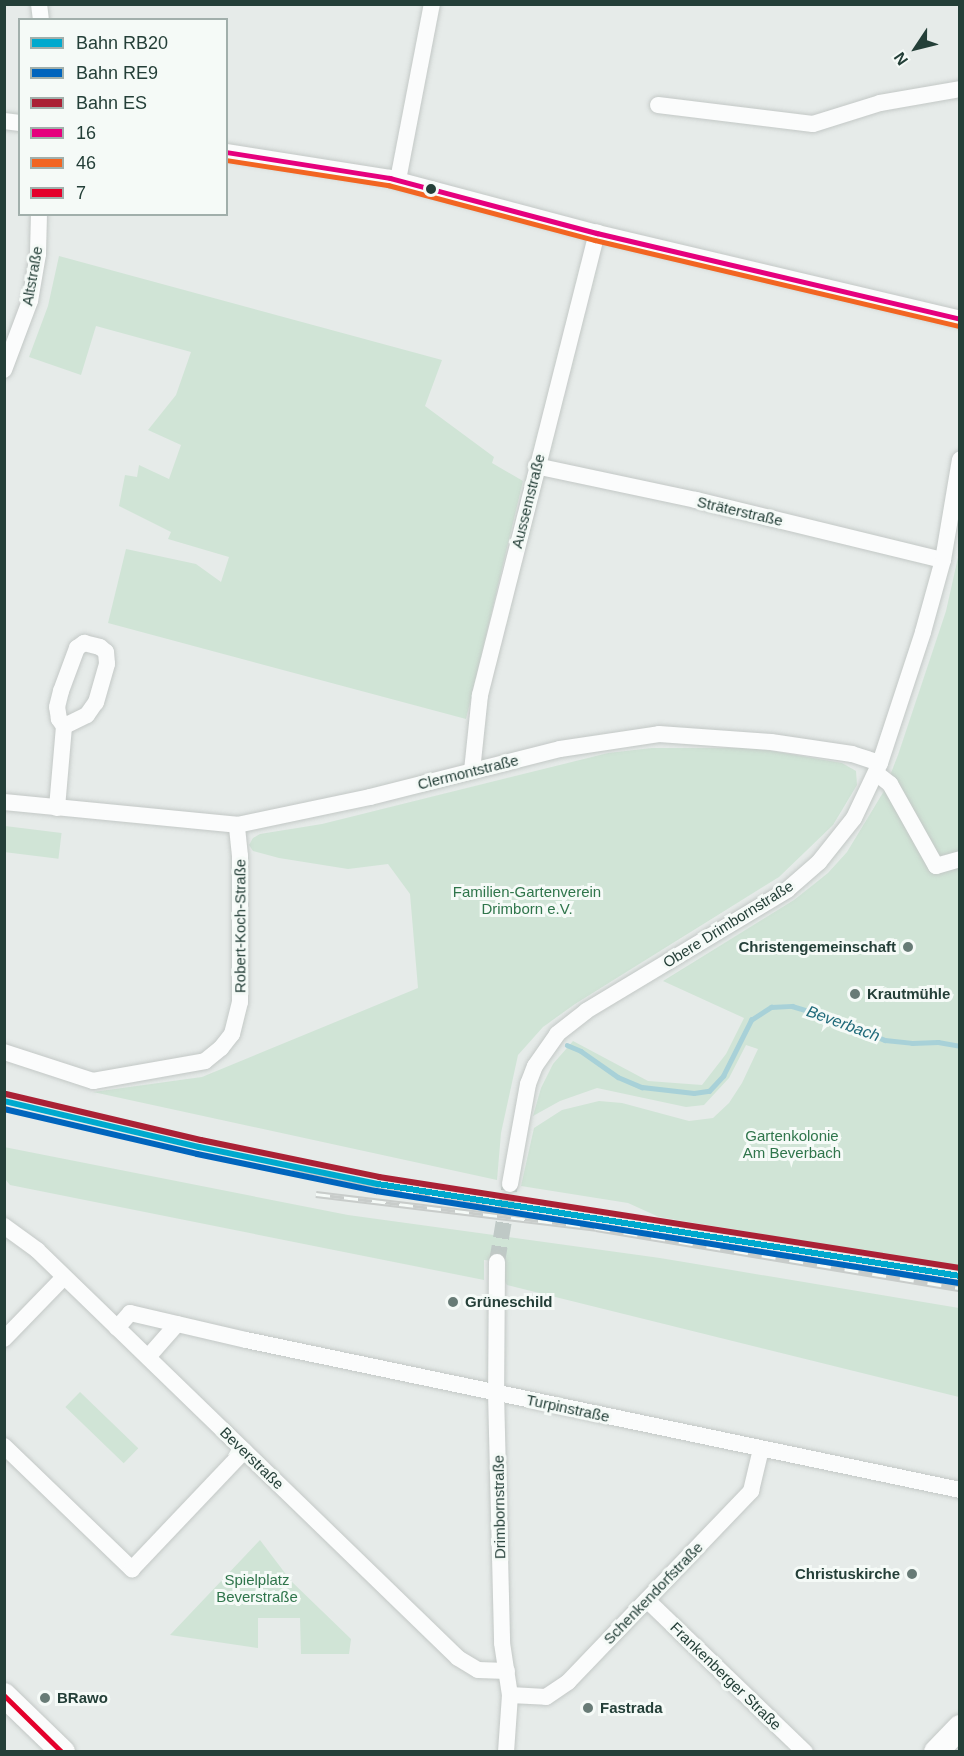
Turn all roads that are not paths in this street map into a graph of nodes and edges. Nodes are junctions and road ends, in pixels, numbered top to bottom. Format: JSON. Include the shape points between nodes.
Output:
{"nodes":[{"id":1,"x":432,"y":4,"type":"edge"},
{"id":2,"x":960,"y":89,"type":"edge"},
{"id":3,"x":658,"y":105,"type":"dead end"},
{"id":4,"x":228,"y":152,"type":"edge"},
{"id":5,"x":398,"y":180,"type":"junction"},
{"id":6,"x":39,"y":216,"type":"edge"},
{"id":7,"x":597,"y":233,"type":"junction"},
{"id":8,"x":960,"y":319,"type":"edge"},
{"id":9,"x":4,"y":370,"type":"edge"},
{"id":10,"x":960,"y":459,"type":"edge"},
{"id":11,"x":536,"y":466,"type":"junction"},
{"id":12,"x":943,"y":560,"type":"junction"},
{"id":13,"x":64,"y":726,"type":"junction"},
{"id":14,"x":878,"y":768,"type":"junction"},
{"id":15,"x":472,"y":771,"type":"junction"},
{"id":16,"x":4,"y":802,"type":"edge"},
{"id":17,"x":57,"y":808,"type":"junction"},
{"id":18,"x":237,"y":825,"type":"junction"},
{"id":19,"x":960,"y":859,"type":"edge"},
{"id":20,"x":4,"y":1052,"type":"edge"},
{"id":21,"x":510,"y":1184,"type":"tunnel mouth"},
{"id":22,"x":4,"y":1226,"type":"edge"},
{"id":23,"x":497,"y":1262,"type":"tunnel mouth"},
{"id":24,"x":64,"y":1277,"type":"junction"},
{"id":25,"x":177,"y":1324,"type":"junction"},
{"id":26,"x":117,"y":1328,"type":"junction"},
{"id":27,"x":4,"y":1339,"type":"edge"},
{"id":28,"x":148,"y":1357,"type":"junction"},
{"id":29,"x":496,"y":1392,"type":"junction"},
{"id":30,"x":4,"y":1446,"type":"edge"},
{"id":31,"x":761,"y":1449,"type":"junction"},
{"id":32,"x":244,"y":1451,"type":"junction"},
{"id":33,"x":960,"y":1490,"type":"edge"},
{"id":34,"x":647,"y":1600,"type":"junction"},
{"id":35,"x":507,"y":1671,"type":"junction"},
{"id":36,"x":4,"y":1695,"type":"edge"},
{"id":37,"x":510,"y":1695,"type":"junction"},
{"id":38,"x":960,"y":1727,"type":"edge"},
{"id":39,"x":63,"y":1752,"type":"edge"},
{"id":40,"x":506,"y":1752,"type":"edge"},
{"id":41,"x":805,"y":1752,"type":"edge"},
{"id":42,"x":936,"y":1752,"type":"edge"}],
"edges":[{"from":1,"to":5,"type":"street"},
{"from":2,"to":3,"type":"street","via":[[880,103],[813,124]]},
{"from":4,"to":5,"type":"street"},
{"from":5,"to":7,"type":"street"},
{"from":6,"to":9,"type":"street","name":"Altstraße","via":[[38,254],[30,301]]},
{"from":7,"to":8,"type":"street"},
{"from":7,"to":11,"type":"street","name":"Aussemstraße"},
{"from":10,"to":12,"type":"street","name":"Obere Drimbornstraße"},
{"from":11,"to":12,"type":"street","name":"Sträterstraße"},
{"from":11,"to":15,"type":"street","name":"Aussemstraße","via":[[480,696]]},
{"from":12,"to":14,"type":"street","name":"Obere Drimbornstraße"},
{"from":13,"to":13,"type":"street","via":[[57,707],[71,657],[84,642],[100,647],[106,652],[107,664],[96,702],[87,715]]},
{"from":13,"to":17,"type":"street"},
{"from":14,"to":15,"type":"street","name":"Clermontstraße","via":[[852,754],[771,742],[659,734],[560,749]]},
{"from":14,"to":19,"type":"street","via":[[936,866]]},
{"from":14,"to":21,"type":"street","name":"Obere Drimbornstraße","via":[[854,818],[837,842],[787,890],[586,1011],[558,1034],[535,1066],[528,1084]]},
{"from":15,"to":18,"type":"street","name":"Clermontstraße","via":[[294,815]]},
{"from":16,"to":17,"type":"street","name":"Clermontstraße"},
{"from":17,"to":18,"type":"street","name":"Clermontstraße"},
{"from":18,"to":20,"type":"street","name":"Robert-Koch-Straße","via":[[240,1002],[232,1034],[221,1048],[206,1060],[93,1081]]},
{"from":22,"to":24,"type":"street","name":"Beverstraße","via":[[37,1250]]},
{"from":23,"to":29,"type":"street","name":"Drimbornstraße"},
{"from":24,"to":26,"type":"street","name":"Beverstraße"},
{"from":24,"to":27,"type":"street"},
{"from":25,"to":26,"type":"street","name":"Turpinstraße","via":[[130,1313]]},
{"from":25,"to":28,"type":"street"},
{"from":25,"to":29,"type":"street","name":"Turpinstraße"},
{"from":26,"to":28,"type":"street","name":"Beverstraße"},
{"from":28,"to":32,"type":"street","name":"Beverstraße"},
{"from":29,"to":31,"type":"street","name":"Turpinstraße"},
{"from":29,"to":35,"type":"street","name":"Drimbornstraße","via":[[502,1643]]},
{"from":30,"to":32,"type":"street","via":[[132,1569]]},
{"from":31,"to":33,"type":"street","name":"Turpinstraße"},
{"from":31,"to":34,"type":"street","name":"Schenkendorfstraße","via":[[751,1491]]},
{"from":32,"to":35,"type":"street","name":"Beverstraße","via":[[458,1658],[478,1670]]},
{"from":34,"to":37,"type":"street","name":"Schenkendorfstraße","via":[[554,1694]]},
{"from":34,"to":41,"type":"street","name":"Frankenberger Straße"},
{"from":35,"to":37,"type":"street","name":"Drimbornstraße"},
{"from":36,"to":39,"type":"street"},
{"from":37,"to":40,"type":"street","name":"Drimbornstraße"},
{"from":38,"to":42,"type":"street"}]}
